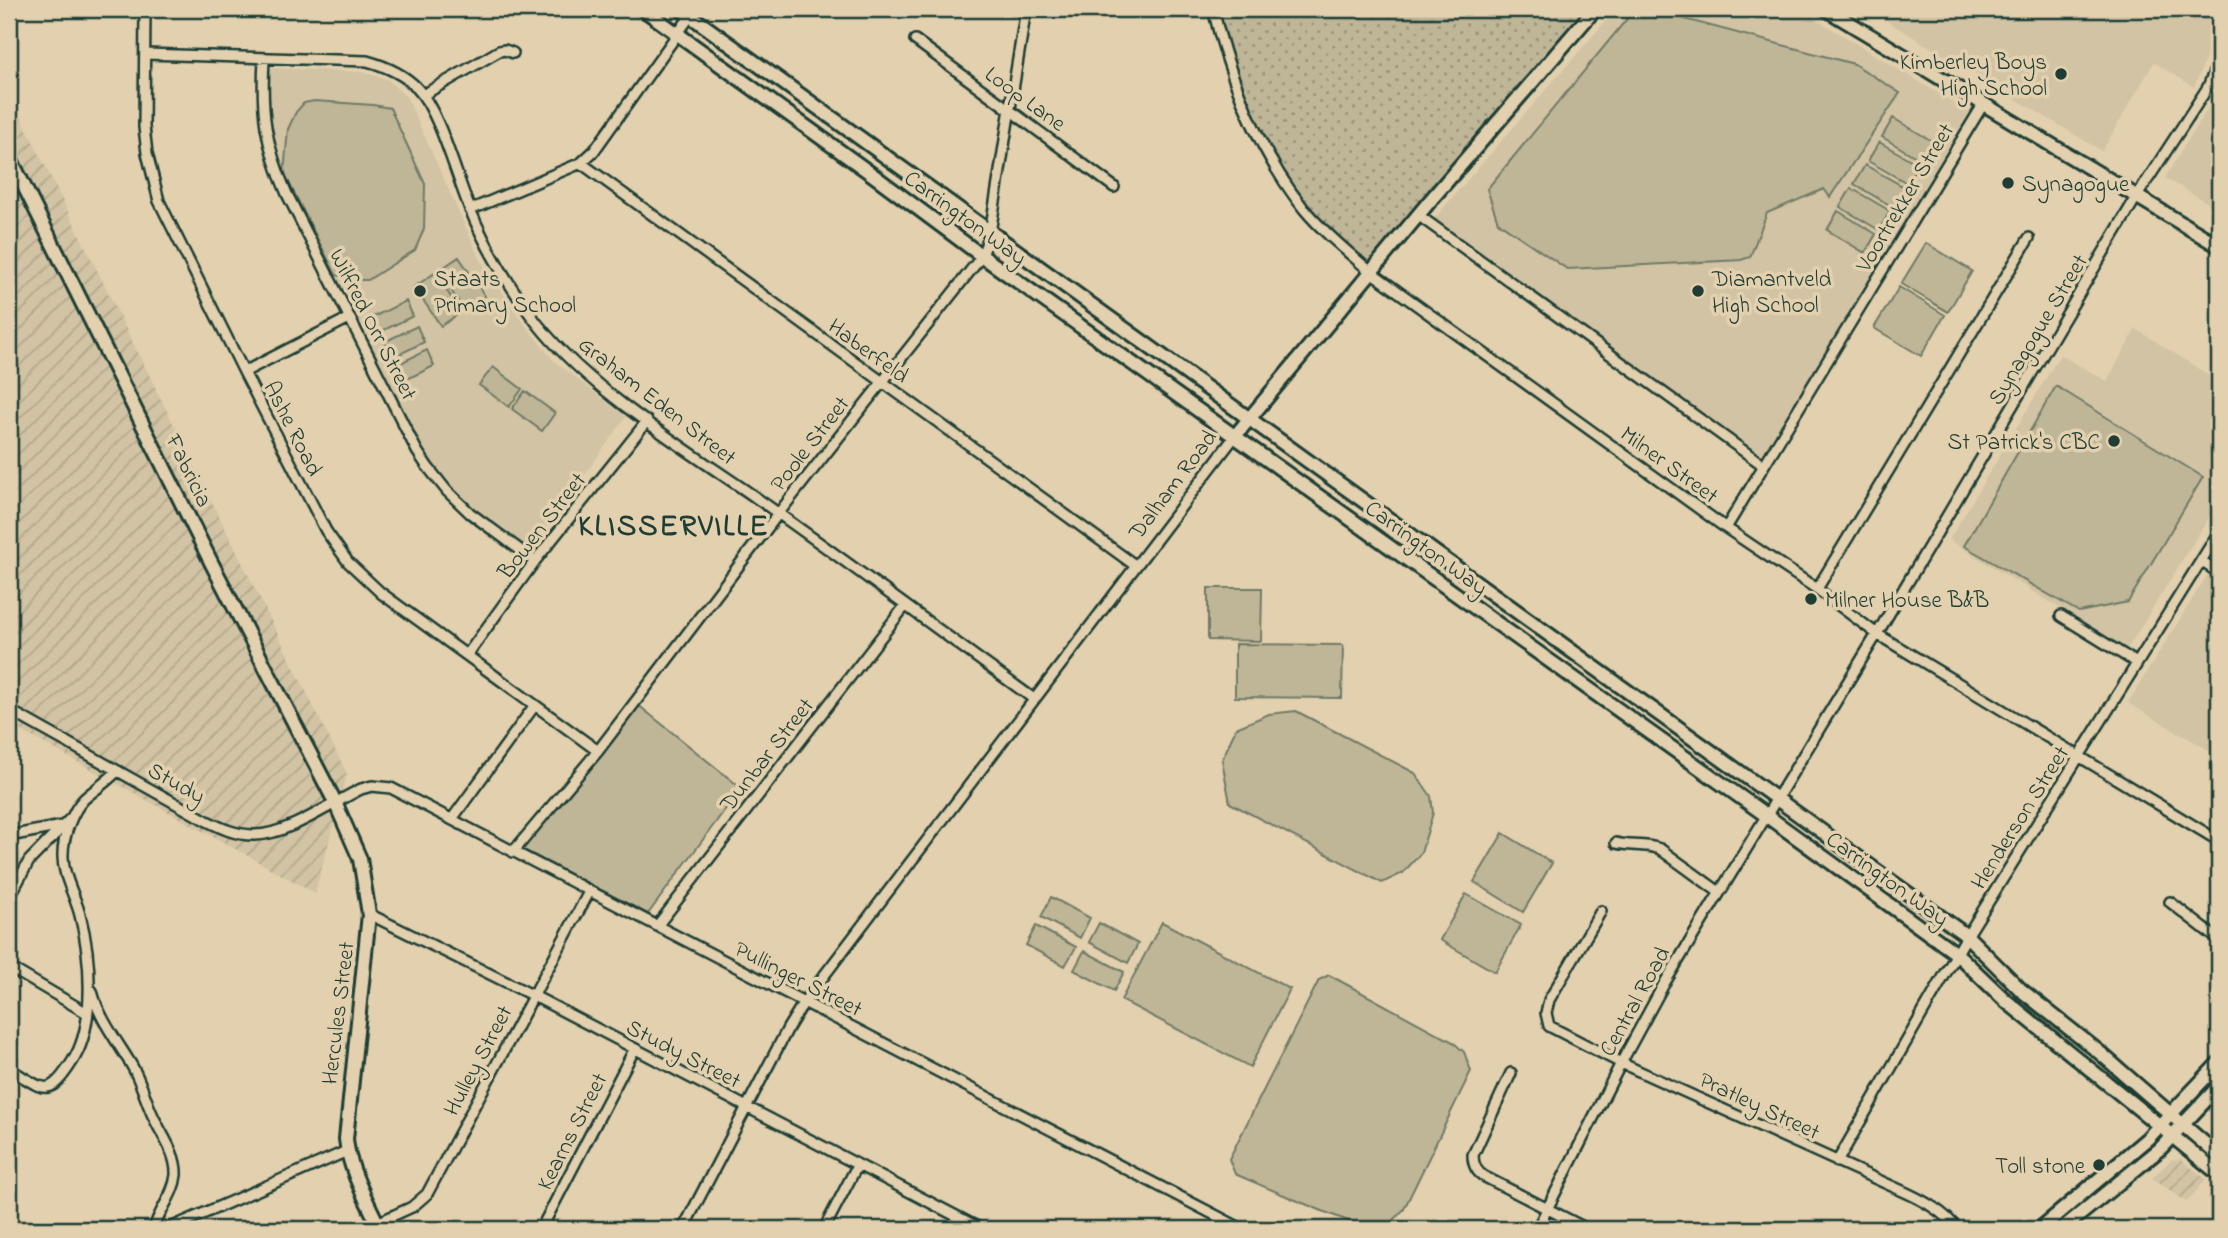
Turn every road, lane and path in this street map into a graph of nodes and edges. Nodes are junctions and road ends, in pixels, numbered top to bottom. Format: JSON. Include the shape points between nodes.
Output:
{"nodes":[{"id":1,"x":145,"y":9,"type":"edge"},
{"id":2,"x":643,"y":9,"type":"edge"},
{"id":3,"x":1026,"y":9,"type":"edge"},
{"id":4,"x":1213,"y":9,"type":"edge"},
{"id":5,"x":1595,"y":9,"type":"edge"},
{"id":6,"x":1826,"y":9,"type":"edge"},
{"id":7,"x":686,"y":12,"type":"edge"},
{"id":8,"x":677,"y":33,"type":"junction"},
{"id":9,"x":915,"y":40,"type":"dead end"},
{"id":10,"x":513,"y":53,"type":"dead end"},
{"id":11,"x":145,"y":54,"type":"junction"},
{"id":12,"x":264,"y":59,"type":"junction"},
{"id":13,"x":2219,"y":60,"type":"edge"},
{"id":14,"x":423,"y":95,"type":"junction"},
{"id":15,"x":1984,"y":103,"type":"junction"},
{"id":16,"x":1011,"y":111,"type":"junction"},
{"id":17,"x":9,"y":156,"type":"edge"},
{"id":18,"x":581,"y":163,"type":"junction"},
{"id":19,"x":1114,"y":187,"type":"dead end"},
{"id":20,"x":2137,"y":196,"type":"junction"},
{"id":21,"x":470,"y":210,"type":"junction"},
{"id":22,"x":1418,"y":215,"type":"junction"},
{"id":23,"x":990,"y":233,"type":"junction"},
{"id":24,"x":2029,"y":238,"type":"dead end"},
{"id":25,"x":2219,"y":246,"type":"edge"},
{"id":26,"x":982,"y":256,"type":"junction"},
{"id":27,"x":1371,"y":272,"type":"junction"},
{"id":28,"x":349,"y":318,"type":"junction"},
{"id":29,"x":244,"y":372,"type":"junction"},
{"id":30,"x":880,"y":382,"type":"junction"},
{"id":31,"x":1248,"y":419,"type":"junction"},
{"id":32,"x":647,"y":421,"type":"junction"},
{"id":33,"x":1235,"y":436,"type":"junction"},
{"id":34,"x":1763,"y":465,"type":"junction"},
{"id":35,"x":778,"y":514,"type":"junction"},
{"id":36,"x":1726,"y":528,"type":"junction"},
{"id":37,"x":2219,"y":532,"type":"edge"},
{"id":38,"x":535,"y":561,"type":"junction"},
{"id":39,"x":2201,"y":561,"type":"junction"},
{"id":40,"x":1136,"y":566,"type":"junction"},
{"id":41,"x":2219,"y":573,"type":"edge"},
{"id":42,"x":1817,"y":589,"type":"junction"},
{"id":43,"x":905,"y":606,"type":"junction"},
{"id":44,"x":2061,"y":617,"type":"dead end"},
{"id":45,"x":1877,"y":634,"type":"junction"},
{"id":46,"x":467,"y":655,"type":"junction"},
{"id":47,"x":2137,"y":663,"type":"junction"},
{"id":48,"x":1034,"y":699,"type":"junction"},
{"id":49,"x":535,"y":705,"type":"junction"},
{"id":50,"x":9,"y":710,"type":"edge"},
{"id":51,"x":598,"y":751,"type":"junction"},
{"id":52,"x":2080,"y":757,"type":"junction"},
{"id":53,"x":117,"y":771,"type":"junction"},
{"id":54,"x":1778,"y":798,"type":"junction"},
{"id":55,"x":335,"y":802,"type":"junction"},
{"id":56,"x":74,"y":816,"type":"junction"},
{"id":57,"x":1767,"y":816,"type":"junction"},
{"id":58,"x":452,"y":819,"type":"junction"},
{"id":59,"x":62,"y":826,"type":"junction"},
{"id":60,"x":9,"y":836,"type":"edge"},
{"id":61,"x":2219,"y":841,"type":"edge"},
{"id":62,"x":1616,"y":843,"type":"dead end"},
{"id":63,"x":513,"y":852,"type":"junction"},
{"id":64,"x":589,"y":892,"type":"junction"},
{"id":65,"x":1719,"y":892,"type":"junction"},
{"id":66,"x":9,"y":898,"type":"edge"},
{"id":67,"x":2170,"y":902,"type":"dead end"},
{"id":68,"x":1601,"y":911,"type":"dead end"},
{"id":69,"x":369,"y":914,"type":"junction"},
{"id":70,"x":657,"y":926,"type":"junction"},
{"id":71,"x":1967,"y":936,"type":"junction"},
{"id":72,"x":2219,"y":940,"type":"edge"},
{"id":73,"x":1957,"y":954,"type":"junction"},
{"id":74,"x":9,"y":968,"type":"edge"},
{"id":75,"x":89,"y":979,"type":"junction"},
{"id":76,"x":532,"y":995,"type":"junction"},
{"id":77,"x":804,"y":1002,"type":"junction"},
{"id":78,"x":87,"y":1013,"type":"junction"},
{"id":79,"x":634,"y":1050,"type":"junction"},
{"id":80,"x":1621,"y":1063,"type":"junction"},
{"id":81,"x":2219,"y":1063,"type":"edge"},
{"id":82,"x":9,"y":1069,"type":"edge"},
{"id":83,"x":1511,"y":1073,"type":"dead end"},
{"id":84,"x":2219,"y":1086,"type":"edge"},
{"id":85,"x":747,"y":1107,"type":"junction"},
{"id":86,"x":2170,"y":1115,"type":"junction"},
{"id":87,"x":2160,"y":1126,"type":"junction"},
{"id":88,"x":2183,"y":1126,"type":"junction"},
{"id":89,"x":2172,"y":1137,"type":"junction"},
{"id":90,"x":347,"y":1151,"type":"junction"},
{"id":91,"x":2219,"y":1156,"type":"edge"},
{"id":92,"x":1837,"y":1162,"type":"junction"},
{"id":93,"x":857,"y":1166,"type":"junction"},
{"id":94,"x":2219,"y":1174,"type":"edge"},
{"id":95,"x":1547,"y":1210,"type":"junction"},
{"id":96,"x":961,"y":1219,"type":"junction"},
{"id":97,"x":1225,"y":1225,"type":"edge"},
{"id":98,"x":378,"y":1226,"type":"edge"},
{"id":99,"x":154,"y":1229,"type":"edge"},
{"id":100,"x":168,"y":1229,"type":"edge"},
{"id":101,"x":364,"y":1229,"type":"edge"},
{"id":102,"x":541,"y":1229,"type":"edge"},
{"id":103,"x":683,"y":1229,"type":"edge"},
{"id":104,"x":824,"y":1229,"type":"edge"},
{"id":105,"x":956,"y":1229,"type":"edge"},
{"id":106,"x":981,"y":1229,"type":"edge"},
{"id":107,"x":1242,"y":1229,"type":"edge"},
{"id":108,"x":1537,"y":1229,"type":"edge"},
{"id":109,"x":1587,"y":1229,"type":"edge"},
{"id":110,"x":1957,"y":1229,"type":"edge"},
{"id":111,"x":2040,"y":1229,"type":"edge"},
{"id":112,"x":2062,"y":1229,"type":"edge"}],
"edges":[{"from":1,"to":11,"type":"street","name":"Ashe Road"},
{"from":2,"to":8,"type":"street","name":"Carrington Way"},
{"from":3,"to":16,"type":"street","name":"Poole Street"},
{"from":4,"to":27,"type":"street","name":"Milner Street","via":[[1233,79],[1267,150],[1304,208]]},
{"from":5,"to":22,"type":"street","name":"Dalham Road"},
{"from":6,"to":15,"type":"street"},
{"from":7,"to":8,"type":"street"},
{"from":7,"to":23,"type":"street","name":"Carrington Way"},
{"from":8,"to":18,"type":"street"},
{"from":8,"to":26,"type":"street","name":"Carrington Way"},
{"from":9,"to":16,"type":"street","name":"Loop Lane"},
{"from":10,"to":14,"type":"street","via":[[499,51]]},
{"from":11,"to":12,"type":"street","name":"Graham Eden Street"},
{"from":11,"to":29,"type":"street","name":"Ashe Road","via":[[144,127],[159,201]]},
{"from":12,"to":14,"type":"street","name":"Graham Eden Street","via":[[367,61],[399,74]]},
{"from":12,"to":28,"type":"street","name":"Wilfred Orr Street","via":[[262,97],[273,163]]},
{"from":13,"to":20,"type":"street","name":"Synagogue Street","via":[[2208,87]]},
{"from":14,"to":21,"type":"street","name":"Graham Eden Street"},
{"from":15,"to":20,"type":"street"},
{"from":15,"to":34,"type":"street","name":"Voortrekker Street"},
{"from":16,"to":19,"type":"street","name":"Loop Lane"},
{"from":16,"to":23,"type":"street","name":"Poole Street"},
{"from":17,"to":55,"type":"street","name":"Fabricia"},
{"from":18,"to":21,"type":"street"},
{"from":18,"to":30,"type":"street","name":"Haberfeld"},
{"from":20,"to":25,"type":"street"},
{"from":20,"to":45,"type":"street","name":"Synagogue Street"},
{"from":21,"to":32,"type":"street","name":"Graham Eden Street","via":[[531,316],[569,358]]},
{"from":22,"to":27,"type":"street","name":"Dalham Road"},
{"from":22,"to":34,"type":"street"},
{"from":23,"to":26,"type":"street","name":"Poole Street"},
{"from":23,"to":31,"type":"street","name":"Carrington Way"},
{"from":24,"to":42,"type":"street"},
{"from":26,"to":30,"type":"street","name":"Poole Street"},
{"from":26,"to":33,"type":"street","name":"Carrington Way"},
{"from":27,"to":31,"type":"street","name":"Dalham Road"},
{"from":27,"to":36,"type":"street","name":"Milner Street"},
{"from":28,"to":29,"type":"street"},
{"from":28,"to":38,"type":"street","name":"Wilfred Orr Street","via":[[427,466],[470,513]]},
{"from":29,"to":46,"type":"street","name":"Ashe Road","via":[[326,531],[348,562],[381,593]]},
{"from":30,"to":35,"type":"street","name":"Poole Street"},
{"from":30,"to":40,"type":"street","name":"Haberfeld"},
{"from":31,"to":33,"type":"street","name":"Dalham Road"},
{"from":31,"to":54,"type":"street","name":"Carrington Way"},
{"from":32,"to":35,"type":"street","name":"Graham Eden Street"},
{"from":32,"to":38,"type":"street","name":"Bowen Street"},
{"from":33,"to":40,"type":"street","name":"Dalham Road"},
{"from":33,"to":57,"type":"street","name":"Carrington Way"},
{"from":34,"to":36,"type":"street","name":"Voortrekker Street"},
{"from":35,"to":43,"type":"street","name":"Graham Eden Street"},
{"from":35,"to":51,"type":"street","name":"Poole Street"},
{"from":36,"to":42,"type":"street","name":"Milner Street"},
{"from":37,"to":39,"type":"street","name":"Henderson Street"},
{"from":38,"to":46,"type":"street","name":"Bowen Street"},
{"from":39,"to":41,"type":"street"},
{"from":39,"to":47,"type":"street","name":"Henderson Street"},
{"from":40,"to":48,"type":"street","name":"Dalham Road"},
{"from":42,"to":45,"type":"street","name":"Milner Street"},
{"from":43,"to":48,"type":"street","name":"Graham Eden Street"},
{"from":43,"to":70,"type":"street","name":"Dunbar Street"},
{"from":44,"to":47,"type":"street"},
{"from":45,"to":52,"type":"street","name":"Milner Street"},
{"from":45,"to":54,"type":"street","name":"Synagogue Street"},
{"from":46,"to":49,"type":"street","name":"Ashe Road"},
{"from":47,"to":52,"type":"street","name":"Henderson Street"},
{"from":48,"to":77,"type":"street","name":"Dalham Road"},
{"from":49,"to":51,"type":"street","name":"Ashe Road"},
{"from":49,"to":58,"type":"street"},
{"from":50,"to":53,"type":"street","name":"Study"},
{"from":51,"to":63,"type":"street","name":"Poole Street"},
{"from":52,"to":61,"type":"street","name":"Milner Street"},
{"from":52,"to":71,"type":"street","name":"Henderson Street"},
{"from":53,"to":55,"type":"street","name":"Study","via":[[236,833],[273,832]]},
{"from":53,"to":56,"type":"street","via":[[84,799]]},
{"from":54,"to":57,"type":"street","name":"Central Road"},
{"from":54,"to":71,"type":"street","name":"Carrington Way"},
{"from":55,"to":58,"type":"street","name":"Pullinger Street","via":[[361,789],[384,786]]},
{"from":55,"to":69,"type":"street","name":"Hercules Street","via":[[365,875]]},
{"from":56,"to":59,"type":"street"},
{"from":56,"to":75,"type":"street","via":[[64,843],[63,864],[83,929]]},
{"from":57,"to":65,"type":"street","name":"Central Road"},
{"from":57,"to":73,"type":"street","name":"Carrington Way"},
{"from":58,"to":63,"type":"street","name":"Pullinger Street"},
{"from":59,"to":60,"type":"street"},
{"from":59,"to":66,"type":"street","via":[[29,861]]},
{"from":62,"to":65,"type":"street","via":[[1660,849]]},
{"from":63,"to":64,"type":"street","name":"Pullinger Street"},
{"from":64,"to":70,"type":"street","name":"Pullinger Street"},
{"from":64,"to":76,"type":"street","name":"Hulley Street"},
{"from":65,"to":80,"type":"street","name":"Central Road"},
{"from":67,"to":72,"type":"street"},
{"from":68,"to":80,"type":"street","name":"Pratley Street","via":[[1549,1000],[1546,1019],[1549,1026]]},
{"from":69,"to":76,"type":"street","name":"Study Street"},
{"from":69,"to":90,"type":"street","name":"Hercules Street","via":[[346,1120]]},
{"from":70,"to":77,"type":"street","name":"Pullinger Street"},
{"from":71,"to":73,"type":"street","name":"Henderson Street"},
{"from":71,"to":86,"type":"street","name":"Carrington Way","via":[[2021,990]]},
{"from":73,"to":87,"type":"street","name":"Carrington Way","via":[[2006,1001]]},
{"from":73,"to":92,"type":"street","name":"Henderson Street"},
{"from":74,"to":78,"type":"street"},
{"from":75,"to":78,"type":"street"},
{"from":75,"to":99,"type":"street","via":[[175,1164],[172,1192]]},
{"from":76,"to":79,"type":"street","name":"Study Street"},
{"from":76,"to":98,"type":"street","name":"Hulley Street","via":[[427,1194]]},
{"from":77,"to":85,"type":"street","name":"Dalham Road"},
{"from":77,"to":97,"type":"street","name":"Pullinger Street"},
{"from":78,"to":82,"type":"street","via":[[80,1051],[54,1087],[43,1087]]},
{"from":79,"to":85,"type":"street","name":"Study Street"},
{"from":79,"to":102,"type":"street","name":"Kearns Street"},
{"from":80,"to":92,"type":"street","name":"Pratley Street"},
{"from":80,"to":95,"type":"street","name":"Central Road"},
{"from":81,"to":86,"type":"street"},
{"from":83,"to":95,"type":"street","via":[[1473,1155],[1475,1168],[1478,1174]]},
{"from":84,"to":88,"type":"street"},
{"from":85,"to":93,"type":"street","name":"Study Street"},
{"from":85,"to":103,"type":"street","name":"Dalham Road"},
{"from":86,"to":87,"type":"street"},
{"from":86,"to":88,"type":"street","name":"Carrington Way"},
{"from":87,"to":89,"type":"street","name":"Carrington Way"},
{"from":87,"to":111,"type":"street"},
{"from":88,"to":89,"type":"street"},
{"from":88,"to":91,"type":"street","name":"Carrington Way"},
{"from":89,"to":94,"type":"street","name":"Carrington Way"},
{"from":89,"to":112,"type":"street"},
{"from":90,"to":98,"type":"street","name":"Hercules Street"},
{"from":90,"to":100,"type":"street"},
{"from":92,"to":110,"type":"street","name":"Pratley Street","via":[[1930,1205]]},
{"from":93,"to":96,"type":"street","name":"Study Street"},
{"from":93,"to":104,"type":"street"},
{"from":95,"to":108,"type":"street","name":"Central Road"},
{"from":95,"to":109,"type":"street"},
{"from":96,"to":105,"type":"street"},
{"from":96,"to":106,"type":"street","name":"Study Street"},
{"from":97,"to":107,"type":"street","name":"Pullinger Street"},
{"from":98,"to":101,"type":"street","name":"Hulley Street"}]}
